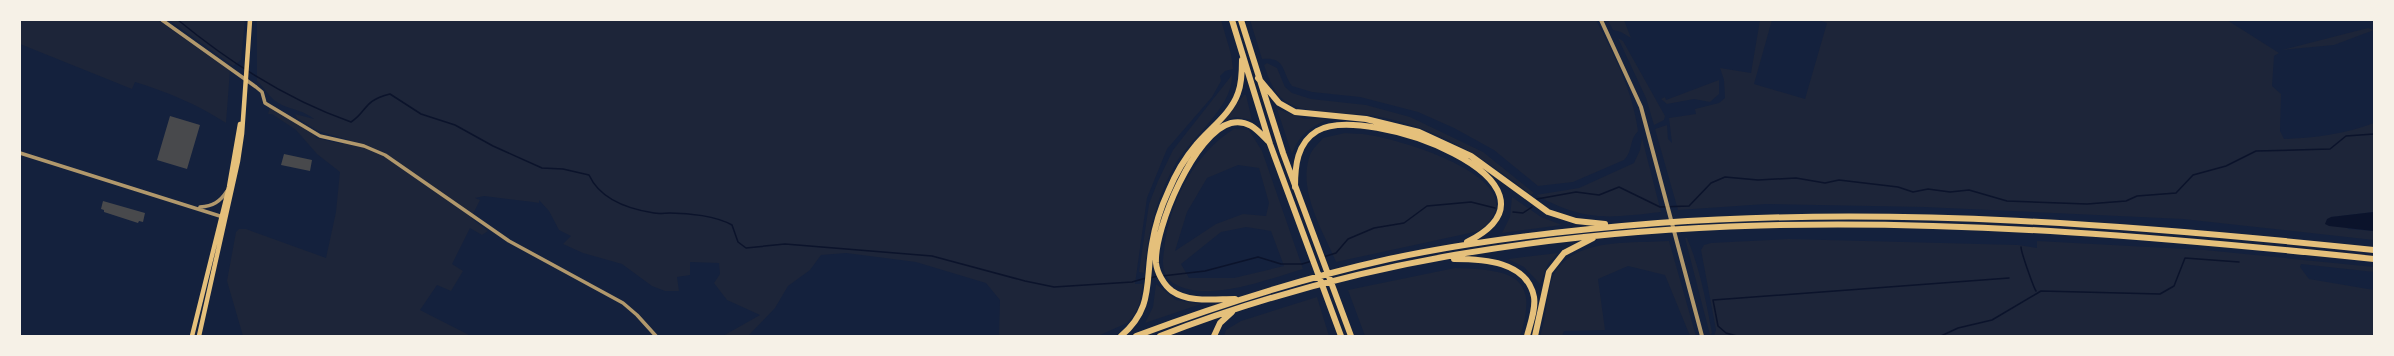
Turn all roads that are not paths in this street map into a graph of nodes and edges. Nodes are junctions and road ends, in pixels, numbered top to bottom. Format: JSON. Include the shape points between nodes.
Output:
{"nodes":[{"id":1,"x":162,"y":20,"type":"edge"},
{"id":2,"x":250,"y":20,"type":"edge"},
{"id":3,"x":1232,"y":20,"type":"edge"},
{"id":4,"x":1242,"y":20,"type":"edge"},
{"id":5,"x":1601,"y":20,"type":"edge"},
{"id":6,"x":1241,"y":53,"type":"junction"},
{"id":7,"x":1258,"y":77,"type":"junction"},
{"id":8,"x":243,"y":112,"type":"junction"},
{"id":9,"x":1270,"y":144,"type":"junction"},
{"id":10,"x":20,"y":153,"type":"edge"},
{"id":11,"x":1295,"y":187,"type":"junction"},
{"id":12,"x":229,"y":188,"type":"junction"},
{"id":13,"x":196,"y":207,"type":"junction"},
{"id":14,"x":224,"y":217,"type":"junction"},
{"id":15,"x":1625,"y":226,"type":"junction"},
{"id":16,"x":1594,"y":237,"type":"junction"},
{"id":17,"x":1461,"y":246,"type":"junction"},
{"id":18,"x":2374,"y":250,"type":"edge"},
{"id":19,"x":1439,"y":258,"type":"junction"},
{"id":20,"x":2374,"y":259,"type":"edge"},
{"id":21,"x":1242,"y":299,"type":"junction"},
{"id":22,"x":1235,"y":310,"type":"junction"},
{"id":23,"x":1336,"y":324,"type":"junction"},
{"id":24,"x":192,"y":336,"type":"edge"},
{"id":25,"x":198,"y":336,"type":"edge"},
{"id":26,"x":656,"y":336,"type":"edge"},
{"id":27,"x":1121,"y":336,"type":"edge"},
{"id":28,"x":1136,"y":336,"type":"edge"},
{"id":29,"x":1160,"y":336,"type":"edge"},
{"id":30,"x":1214,"y":336,"type":"edge"},
{"id":31,"x":1337,"y":336,"type":"edge"},
{"id":32,"x":1342,"y":336,"type":"edge"},
{"id":33,"x":1351,"y":336,"type":"edge"},
{"id":34,"x":1527,"y":336,"type":"edge"},
{"id":35,"x":1534,"y":336,"type":"edge"},
{"id":36,"x":1702,"y":336,"type":"edge"}],
"edges":[{"from":1,"to":26,"type":"street","via":[[256,87],[262,92],[265,103],[320,136],[364,146],[384,156],[509,241],[623,303]]},
{"from":2,"to":8,"type":"main road"},
{"from":3,"to":6,"type":"highway"},
{"from":4,"to":7,"type":"highway"},
{"from":5,"to":36,"type":"street","via":[[1630,81],[1652,144]]},
{"from":6,"to":9,"type":"highway"},
{"from":6,"to":27,"type":"highway","via":[[1241,81],[1234,102],[1195,146],[1168,192],[1157,220],[1142,313]]},
{"from":7,"to":11,"type":"highway"},
{"from":7,"to":15,"type":"highway","via":[[1279,103],[1295,112],[1366,119],[1419,132],[1471,156],[1548,212],[1576,221]]},
{"from":8,"to":12,"type":"main road"},
{"from":8,"to":14,"type":"main road","via":[[242,134]]},
{"from":9,"to":21,"type":"highway","via":[[1257,129],[1243,123],[1230,124],[1216,132],[1193,160],[1175,191],[1157,248],[1158,270],[1172,291],[1187,297]]},
{"from":9,"to":23,"type":"highway"},
{"from":10,"to":13,"type":"street"},
{"from":11,"to":17,"type":"highway","via":[[1298,156],[1303,143],[1325,127],[1348,124],[1369,126],[1423,141],[1481,170],[1489,176],[1501,195],[1500,213],[1493,226]]},
{"from":11,"to":33,"type":"highway"},
{"from":12,"to":13,"type":"street","via":[[218,202],[211,206]]},
{"from":12,"to":14,"type":"main road"},
{"from":13,"to":14,"type":"street"},
{"from":14,"to":24,"type":"main road"},
{"from":14,"to":25,"type":"main road"},
{"from":15,"to":17,"type":"highway","via":[[1567,231]]},
{"from":15,"to":18,"type":"highway","via":[[1776,217],[1946,217],[2124,227]]},
{"from":16,"to":19,"type":"highway"},
{"from":16,"to":20,"type":"highway","via":[[1777,226],[1916,224],[2034,229]]},
{"from":16,"to":35,"type":"highway","via":[[1564,253],[1550,272]]},
{"from":17,"to":21,"type":"highway","via":[[1339,271]]},
{"from":19,"to":22,"type":"highway","via":[[1345,279]]},
{"from":19,"to":34,"type":"highway","via":[[1500,264],[1523,276],[1534,298]]},
{"from":21,"to":28,"type":"highway"},
{"from":22,"to":29,"type":"highway"},
{"from":22,"to":30,"type":"highway","via":[[1220,323]]},
{"from":23,"to":31,"type":"highway"},
{"from":23,"to":32,"type":"highway"}]}
